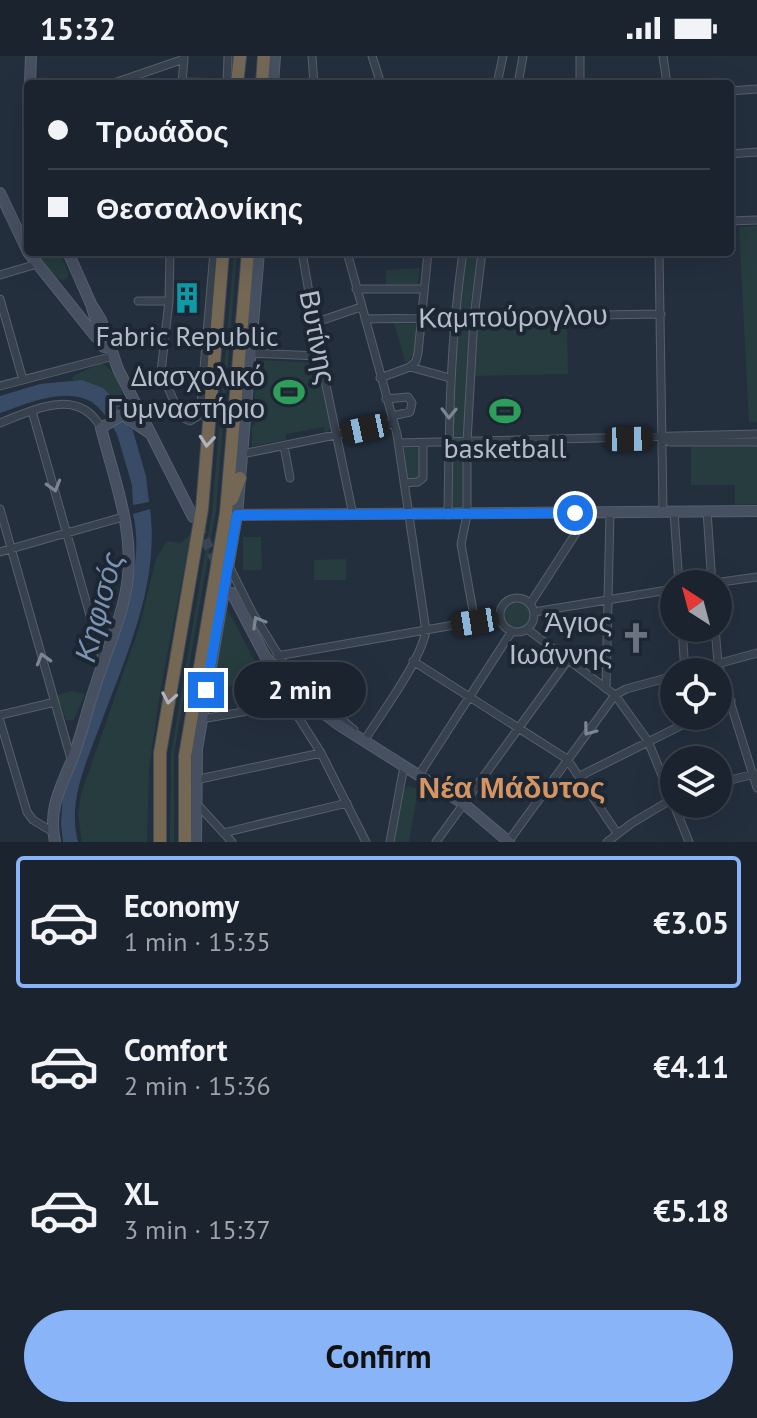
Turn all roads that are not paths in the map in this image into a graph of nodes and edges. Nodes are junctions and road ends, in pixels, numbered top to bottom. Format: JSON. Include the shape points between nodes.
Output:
{"nodes":[{"id":1,"x":31,"y":56,"type":"edge"},
{"id":2,"x":228,"y":56,"type":"edge"},
{"id":3,"x":240,"y":56,"type":"edge"},
{"id":4,"x":264,"y":56,"type":"edge"},
{"id":5,"x":275,"y":56,"type":"edge"},
{"id":6,"x":312,"y":56,"type":"edge"},
{"id":7,"x":372,"y":56,"type":"edge"},
{"id":8,"x":503,"y":56,"type":"edge"},
{"id":9,"x":523,"y":56,"type":"edge"},
{"id":10,"x":580,"y":56,"type":"edge"},
{"id":11,"x":663,"y":56,"type":"edge"},
{"id":12,"x":184,"y":57,"type":"edge"},
{"id":13,"x":30,"y":80,"type":"edge"},
{"id":14,"x":122,"y":80,"type":"edge"},
{"id":15,"x":182,"y":80,"type":"edge"},
{"id":16,"x":230,"y":80,"type":"edge"},
{"id":17,"x":231,"y":80,"type":"edge"},
{"id":18,"x":262,"y":80,"type":"edge"},
{"id":19,"x":273,"y":80,"type":"edge"},
{"id":20,"x":314,"y":80,"type":"edge"},
{"id":21,"x":380,"y":80,"type":"edge"},
{"id":22,"x":498,"y":80,"type":"edge"},
{"id":23,"x":519,"y":80,"type":"edge"},
{"id":24,"x":580,"y":80,"type":"edge"},
{"id":25,"x":666,"y":80,"type":"edge"},
{"id":26,"x":757,"y":89,"type":"edge"},
{"id":27,"x":734,"y":91,"type":"edge"},
{"id":28,"x":757,"y":152,"type":"edge"},
{"id":29,"x":734,"y":154,"type":"edge"},
{"id":30,"x":0,"y":193,"type":"edge"},
{"id":31,"x":757,"y":220,"type":"edge"},
{"id":32,"x":734,"y":221,"type":"edge"},
{"id":33,"x":24,"y":244,"type":"edge"},
{"id":34,"x":31,"y":256,"type":"edge"},
{"id":35,"x":72,"y":256,"type":"edge"},
{"id":36,"x":170,"y":256,"type":"edge"},
{"id":37,"x":214,"y":256,"type":"edge"},
{"id":38,"x":223,"y":256,"type":"edge"},
{"id":39,"x":248,"y":256,"type":"edge"},
{"id":40,"x":259,"y":256,"type":"edge"},
{"id":41,"x":303,"y":256,"type":"edge"},
{"id":42,"x":348,"y":256,"type":"edge"},
{"id":43,"x":428,"y":256,"type":"edge"},
{"id":44,"x":462,"y":256,"type":"edge"},
{"id":45,"x":482,"y":256,"type":"edge"},
{"id":46,"x":659,"y":256,"type":"edge"},
{"id":47,"x":37,"y":264,"type":"junction"},
{"id":48,"x":0,"y":275,"type":"edge"},
{"id":49,"x":79,"y":276,"type":"junction"},
{"id":50,"x":57,"y":288,"type":"junction"},
{"id":51,"x":356,"y":289,"type":"junction"},
{"id":52,"x":424,"y":289,"type":"junction"},
{"id":53,"x":85,"y":291,"type":"junction"},
{"id":54,"x":0,"y":299,"type":"edge"},
{"id":55,"x":66,"y":300,"type":"junction"},
{"id":56,"x":138,"y":301,"type":"dead end"},
{"id":57,"x":169,"y":301,"type":"junction"},
{"id":58,"x":91,"y":304,"type":"junction"},
{"id":59,"x":361,"y":307,"type":"junction"},
{"id":60,"x":661,"y":314,"type":"junction"},
{"id":61,"x":421,"y":317,"type":"junction"},
{"id":62,"x":454,"y":317,"type":"junction"},
{"id":63,"x":474,"y":317,"type":"junction"},
{"id":64,"x":365,"y":319,"type":"junction"},
{"id":65,"x":314,"y":323,"type":"junction"},
{"id":66,"x":102,"y":345,"type":"junction"},
{"id":67,"x":250,"y":353,"type":"junction"},
{"id":68,"x":320,"y":356,"type":"junction"},
{"id":69,"x":110,"y":357,"type":"junction"},
{"id":70,"x":410,"y":367,"type":"junction"},
{"id":71,"x":118,"y":369,"type":"junction"},
{"id":72,"x":380,"y":378,"type":"junction"},
{"id":73,"x":450,"y":378,"type":"junction"},
{"id":74,"x":23,"y":380,"type":"junction"},
{"id":75,"x":0,"y":386,"type":"edge"},
{"id":76,"x":131,"y":394,"type":"junction"},
{"id":77,"x":386,"y":399,"type":"junction"},
{"id":78,"x":138,"y":409,"type":"junction"},
{"id":79,"x":32,"y":411,"type":"junction"},
{"id":80,"x":116,"y":420,"type":"junction"},
{"id":81,"x":393,"y":420,"type":"junction"},
{"id":82,"x":0,"y":423,"type":"edge"},
{"id":83,"x":757,"y":434,"type":"edge"},
{"id":84,"x":152,"y":436,"type":"junction"},
{"id":85,"x":337,"y":436,"type":"junction"},
{"id":86,"x":662,"y":438,"type":"junction"},
{"id":87,"x":467,"y":442,"type":"junction"},
{"id":88,"x":757,"y":442,"type":"edge"},
{"id":89,"x":398,"y":443,"type":"junction"},
{"id":90,"x":423,"y":443,"type":"junction"},
{"id":91,"x":449,"y":443,"type":"junction"},
{"id":92,"x":284,"y":446,"type":"junction"},
{"id":93,"x":242,"y":454,"type":"junction"},
{"id":94,"x":240,"y":478,"type":"joint"},
{"id":95,"x":290,"y":478,"type":"dead end"},
{"id":96,"x":404,"y":483,"type":"junction"},
{"id":97,"x":0,"y":509,"type":"edge"},
{"id":98,"x":707,"y":511,"type":"junction"},
{"id":99,"x":757,"y":511,"type":"edge"},
{"id":100,"x":610,"y":512,"type":"junction"},
{"id":101,"x":668,"y":512,"type":"junction"},
{"id":102,"x":589,"y":513,"type":"junction"},
{"id":103,"x":231,"y":514,"type":"junction"},
{"id":104,"x":353,"y":515,"type":"junction"},
{"id":105,"x":409,"y":515,"type":"junction"},
{"id":106,"x":448,"y":515,"type":"junction"},
{"id":107,"x":467,"y":515,"type":"junction"},
{"id":108,"x":123,"y":517,"type":"junction"},
{"id":109,"x":193,"y":517,"type":"tunnel mouth"},
{"id":110,"x":67,"y":533,"type":"junction"},
{"id":111,"x":11,"y":549,"type":"junction"},
{"id":112,"x":0,"y":552,"type":"edge"},
{"id":113,"x":228,"y":564,"type":"junction"},
{"id":114,"x":677,"y":570,"type":"edge"},
{"id":115,"x":709,"y":570,"type":"edge"},
{"id":116,"x":757,"y":577,"type":"edge"},
{"id":117,"x":732,"y":581,"type":"edge"},
{"id":118,"x":660,"y":591,"type":"edge"},
{"id":119,"x":232,"y":593,"type":"dead end"},
{"id":120,"x":608,"y":600,"type":"junction"},
{"id":121,"x":532,"y":608,"type":"junction"},
{"id":122,"x":500,"y":617,"type":"junction"},
{"id":123,"x":475,"y":622,"type":"junction"},
{"id":124,"x":527,"y":629,"type":"junction"},
{"id":125,"x":426,"y":631,"type":"junction"},
{"id":126,"x":512,"y":631,"type":"junction"},
{"id":127,"x":757,"y":653,"type":"edge"},
{"id":128,"x":277,"y":656,"type":"junction"},
{"id":129,"x":732,"y":659,"type":"edge"},
{"id":130,"x":568,"y":660,"type":"junction"},
{"id":131,"x":103,"y":661,"type":"junction"},
{"id":132,"x":413,"y":661,"type":"junction"},
{"id":133,"x":660,"y":680,"type":"edge"},
{"id":134,"x":606,"y":689,"type":"junction"},
{"id":135,"x":615,"y":695,"type":"junction"},
{"id":136,"x":469,"y":697,"type":"junction"},
{"id":137,"x":55,"y":702,"type":"junction"},
{"id":138,"x":732,"y":704,"type":"edge"},
{"id":139,"x":0,"y":718,"type":"edge"},
{"id":140,"x":201,"y":719,"type":"junction"},
{"id":141,"x":519,"y":727,"type":"junction"},
{"id":142,"x":671,"y":730,"type":"edge"},
{"id":143,"x":364,"y":741,"type":"junction"},
{"id":144,"x":648,"y":741,"type":"junction"},
{"id":145,"x":321,"y":753,"type":"junction"},
{"id":146,"x":567,"y":759,"type":"junction"},
{"id":147,"x":72,"y":761,"type":"junction"},
{"id":148,"x":404,"y":766,"type":"junction"},
{"id":149,"x":660,"y":769,"type":"edge"},
{"id":150,"x":755,"y":774,"type":"edge"},
{"id":151,"x":419,"y":775,"type":"junction"},
{"id":152,"x":580,"y":776,"type":"junction"},
{"id":153,"x":195,"y":780,"type":"junction"},
{"id":154,"x":732,"y":780,"type":"edge"},
{"id":155,"x":757,"y":788,"type":"edge"},
{"id":156,"x":195,"y":802,"type":"junction"},
{"id":157,"x":347,"y":803,"type":"junction"},
{"id":158,"x":464,"y":804,"type":"junction"},
{"id":159,"x":660,"y":807,"type":"edge"},
{"id":160,"x":680,"y":818,"type":"edge"},
{"id":161,"x":223,"y":833,"type":"junction"},
{"id":162,"x":617,"y":833,"type":"junction"},
{"id":163,"x":54,"y":837,"type":"edge"},
{"id":164,"x":160,"y":842,"type":"edge"},
{"id":165,"x":185,"y":842,"type":"edge"},
{"id":166,"x":196,"y":842,"type":"edge"},
{"id":167,"x":232,"y":842,"type":"edge"},
{"id":168,"x":366,"y":842,"type":"edge"},
{"id":169,"x":390,"y":842,"type":"edge"},
{"id":170,"x":436,"y":842,"type":"edge"},
{"id":171,"x":508,"y":842,"type":"edge"},
{"id":172,"x":608,"y":842,"type":"edge"},
{"id":173,"x":689,"y":842,"type":"edge"}],
"edges":[{"from":1,"to":13,"type":"street"},
{"from":2,"to":16,"type":"street"},
{"from":3,"to":17,"type":"highway"},
{"from":4,"to":18,"type":"highway"},
{"from":5,"to":19,"type":"street"},
{"from":6,"to":20,"type":"street"},
{"from":7,"to":21,"type":"street"},
{"from":8,"to":22,"type":"street"},
{"from":9,"to":23,"type":"street"},
{"from":10,"to":24,"type":"street"},
{"from":11,"to":25,"type":"street"},
{"from":12,"to":14,"type":"street"},
{"from":12,"to":15,"type":"street"},
{"from":26,"to":27,"type":"street"},
{"from":28,"to":29,"type":"street"},
{"from":30,"to":33,"type":"street"},
{"from":31,"to":32,"type":"street"},
{"from":34,"to":47,"type":"street"},
{"from":35,"to":49,"type":"street"},
{"from":36,"to":57,"type":"street"},
{"from":37,"to":57,"type":"street","via":[[200,415],[190,421],[181,417],[161,372]]},
{"from":38,"to":164,"type":"highway","one_way":true,"via":[[202,509],[160,753]]},
{"from":39,"to":103,"type":"highway"},
{"from":40,"to":67,"type":"street"},
{"from":41,"to":65,"type":"street","name":"Βυτίνης"},
{"from":42,"to":51,"type":"street"},
{"from":43,"to":52,"type":"street"},
{"from":44,"to":62,"type":"street"},
{"from":45,"to":63,"type":"street"},
{"from":46,"to":60,"type":"street"},
{"from":47,"to":48,"type":"street"},
{"from":47,"to":50,"type":"street"},
{"from":49,"to":50,"type":"street","via":[[68,287]]},
{"from":49,"to":53,"type":"street"},
{"from":50,"to":55,"type":"street"},
{"from":51,"to":52,"type":"street"},
{"from":51,"to":59,"type":"street"},
{"from":52,"to":61,"type":"street"},
{"from":53,"to":55,"type":"street"},
{"from":53,"to":58,"type":"street"},
{"from":54,"to":74,"type":"street"},
{"from":55,"to":66,"type":"street"},
{"from":56,"to":57,"type":"street"},
{"from":58,"to":66,"type":"street"},
{"from":58,"to":71,"type":"street"},
{"from":59,"to":64,"type":"street"},
{"from":59,"to":65,"type":"street"},
{"from":60,"to":63,"type":"street","name":"Καμπούρογλου"},
{"from":60,"to":86,"type":"street"},
{"from":61,"to":62,"type":"street","name":"Καμπούρογλου"},
{"from":61,"to":64,"type":"street","name":"Καμπούρογλου"},
{"from":61,"to":70,"type":"street","via":[[418,353]]},
{"from":62,"to":63,"type":"street","name":"Καμπούρογλου"},
{"from":62,"to":73,"type":"street"},
{"from":63,"to":87,"type":"street"},
{"from":64,"to":72,"type":"street"},
{"from":65,"to":68,"type":"street","name":"Βυτίνης"},
{"from":66,"to":69,"type":"street"},
{"from":67,"to":68,"type":"street"},
{"from":67,"to":93,"type":"street"},
{"from":68,"to":85,"type":"street","name":"Βυτίνης"},
{"from":69,"to":71,"type":"street"},
{"from":69,"to":74,"type":"street"},
{"from":70,"to":72,"type":"street"},
{"from":70,"to":73,"type":"street"},
{"from":71,"to":76,"type":"street"},
{"from":72,"to":77,"type":"street"},
{"from":73,"to":91,"type":"street","one_way":true},
{"from":74,"to":75,"type":"street"},
{"from":76,"to":78,"type":"street"},
{"from":76,"to":80,"type":"street"},
{"from":77,"to":81,"type":"street"},
{"from":77,"to":81,"type":"street","via":[[408,397],[412,403],[410,412]]},
{"from":78,"to":80,"type":"street"},
{"from":78,"to":84,"type":"street"},
{"from":79,"to":80,"type":"street","via":[[70,404]]},
{"from":79,"to":82,"type":"street"},
{"from":79,"to":110,"type":"street","one_way":true},
{"from":80,"to":84,"type":"street","via":[[140,425]]},
{"from":80,"to":108,"type":"street"},
{"from":81,"to":85,"type":"street"},
{"from":81,"to":89,"type":"street"},
{"from":83,"to":86,"type":"street"},
{"from":84,"to":109,"type":"street"},
{"from":85,"to":92,"type":"street"},
{"from":85,"to":104,"type":"street","name":"Βυτίνης"},
{"from":86,"to":87,"type":"street"},
{"from":86,"to":88,"type":"street"},
{"from":86,"to":101,"type":"street"},
{"from":87,"to":91,"type":"street"},
{"from":87,"to":107,"type":"street"},
{"from":89,"to":90,"type":"street"},
{"from":89,"to":96,"type":"street"},
{"from":90,"to":91,"type":"street"},
{"from":90,"to":96,"type":"street","via":[[423,478]]},
{"from":91,"to":106,"type":"street"},
{"from":92,"to":93,"type":"street"},
{"from":92,"to":95,"type":"street"},
{"from":93,"to":94,"type":"street"},
{"from":94,"to":103,"type":"highway"},
{"from":96,"to":105,"type":"street"},
{"from":97,"to":111,"type":"street"},
{"from":98,"to":99,"type":"street"},
{"from":98,"to":101,"type":"street"},
{"from":98,"to":115,"type":"street"},
{"from":100,"to":101,"type":"street"},
{"from":100,"to":102,"type":"street"},
{"from":100,"to":120,"type":"street"},
{"from":101,"to":114,"type":"street"},
{"from":102,"to":107,"type":"street"},
{"from":102,"to":121,"type":"street"},
{"from":103,"to":104,"type":"street"},
{"from":103,"to":113,"type":"street"},
{"from":103,"to":165,"type":"highway","via":[[185,756]]},
{"from":104,"to":105,"type":"street"},
{"from":105,"to":106,"type":"street"},
{"from":105,"to":125,"type":"street"},
{"from":106,"to":107,"type":"street"},
{"from":107,"to":123,"type":"street","via":[[461,544]]},
{"from":108,"to":110,"type":"street"},
{"from":108,"to":131,"type":"street","via":[[129,546],[127,587]]},
{"from":110,"to":111,"type":"street"},
{"from":110,"to":131,"type":"street"},
{"from":111,"to":112,"type":"street"},
{"from":137,"to":111,"type":"street","one_way":true},
{"from":128,"to":113,"type":"street","one_way":true},
{"from":113,"to":140,"type":"street"},
{"from":116,"to":117,"type":"street"},
{"from":118,"to":120,"type":"street"},
{"from":119,"to":143,"type":"street","via":[[286,684]]},
{"from":120,"to":121,"type":"street"},
{"from":120,"to":134,"type":"street"},
{"from":121,"to":122,"type":"street","via":[[523,599],[512,599]]},
{"from":121,"to":124,"type":"street"},
{"from":122,"to":123,"type":"street"},
{"from":122,"to":126,"type":"street"},
{"from":123,"to":125,"type":"street"},
{"from":124,"to":126,"type":"street"},
{"from":124,"to":130,"type":"street"},
{"from":125,"to":128,"type":"street"},
{"from":125,"to":132,"type":"street"},
{"from":126,"to":136,"type":"street"},
{"from":127,"to":129,"type":"street"},
{"from":128,"to":143,"type":"street","via":[[298,684]]},
{"from":130,"to":134,"type":"street"},
{"from":130,"to":141,"type":"street"},
{"from":131,"to":147,"type":"street"},
{"from":132,"to":136,"type":"street"},
{"from":132,"to":143,"type":"street"},
{"from":133,"to":135,"type":"street"},
{"from":134,"to":135,"type":"street"},
{"from":135,"to":144,"type":"street"},
{"from":135,"to":146,"type":"street","one_way":true},
{"from":136,"to":141,"type":"street"},
{"from":136,"to":151,"type":"street"},
{"from":137,"to":139,"type":"street"},
{"from":137,"to":147,"type":"street"},
{"from":138,"to":150,"type":"street"},
{"from":139,"to":163,"type":"street","via":[[27,812]]},
{"from":140,"to":145,"type":"street","via":[[286,703]]},
{"from":140,"to":153,"type":"street"},
{"from":141,"to":146,"type":"street"},
{"from":141,"to":158,"type":"street"},
{"from":142,"to":144,"type":"street"},
{"from":143,"to":148,"type":"street"},
{"from":144,"to":149,"type":"street"},
{"from":144,"to":152,"type":"street"},
{"from":145,"to":153,"type":"street"},
{"from":145,"to":157,"type":"street"},
{"from":146,"to":152,"type":"street"},
{"from":146,"to":171,"type":"street"},
{"from":147,"to":163,"type":"street","via":[[59,785]]},
{"from":148,"to":151,"type":"street"},
{"from":148,"to":169,"type":"street"},
{"from":150,"to":154,"type":"street"},
{"from":150,"to":155,"type":"street"},
{"from":151,"to":158,"type":"street"},
{"from":152,"to":162,"type":"street"},
{"from":153,"to":156,"type":"street"},
{"from":156,"to":161,"type":"street"},
{"from":156,"to":166,"type":"street"},
{"from":157,"to":161,"type":"street"},
{"from":157,"to":168,"type":"street"},
{"from":158,"to":170,"type":"street"},
{"from":158,"to":171,"type":"street"},
{"from":159,"to":162,"type":"street"},
{"from":160,"to":173,"type":"street"},
{"from":161,"to":167,"type":"street"},
{"from":162,"to":172,"type":"street"}]}
